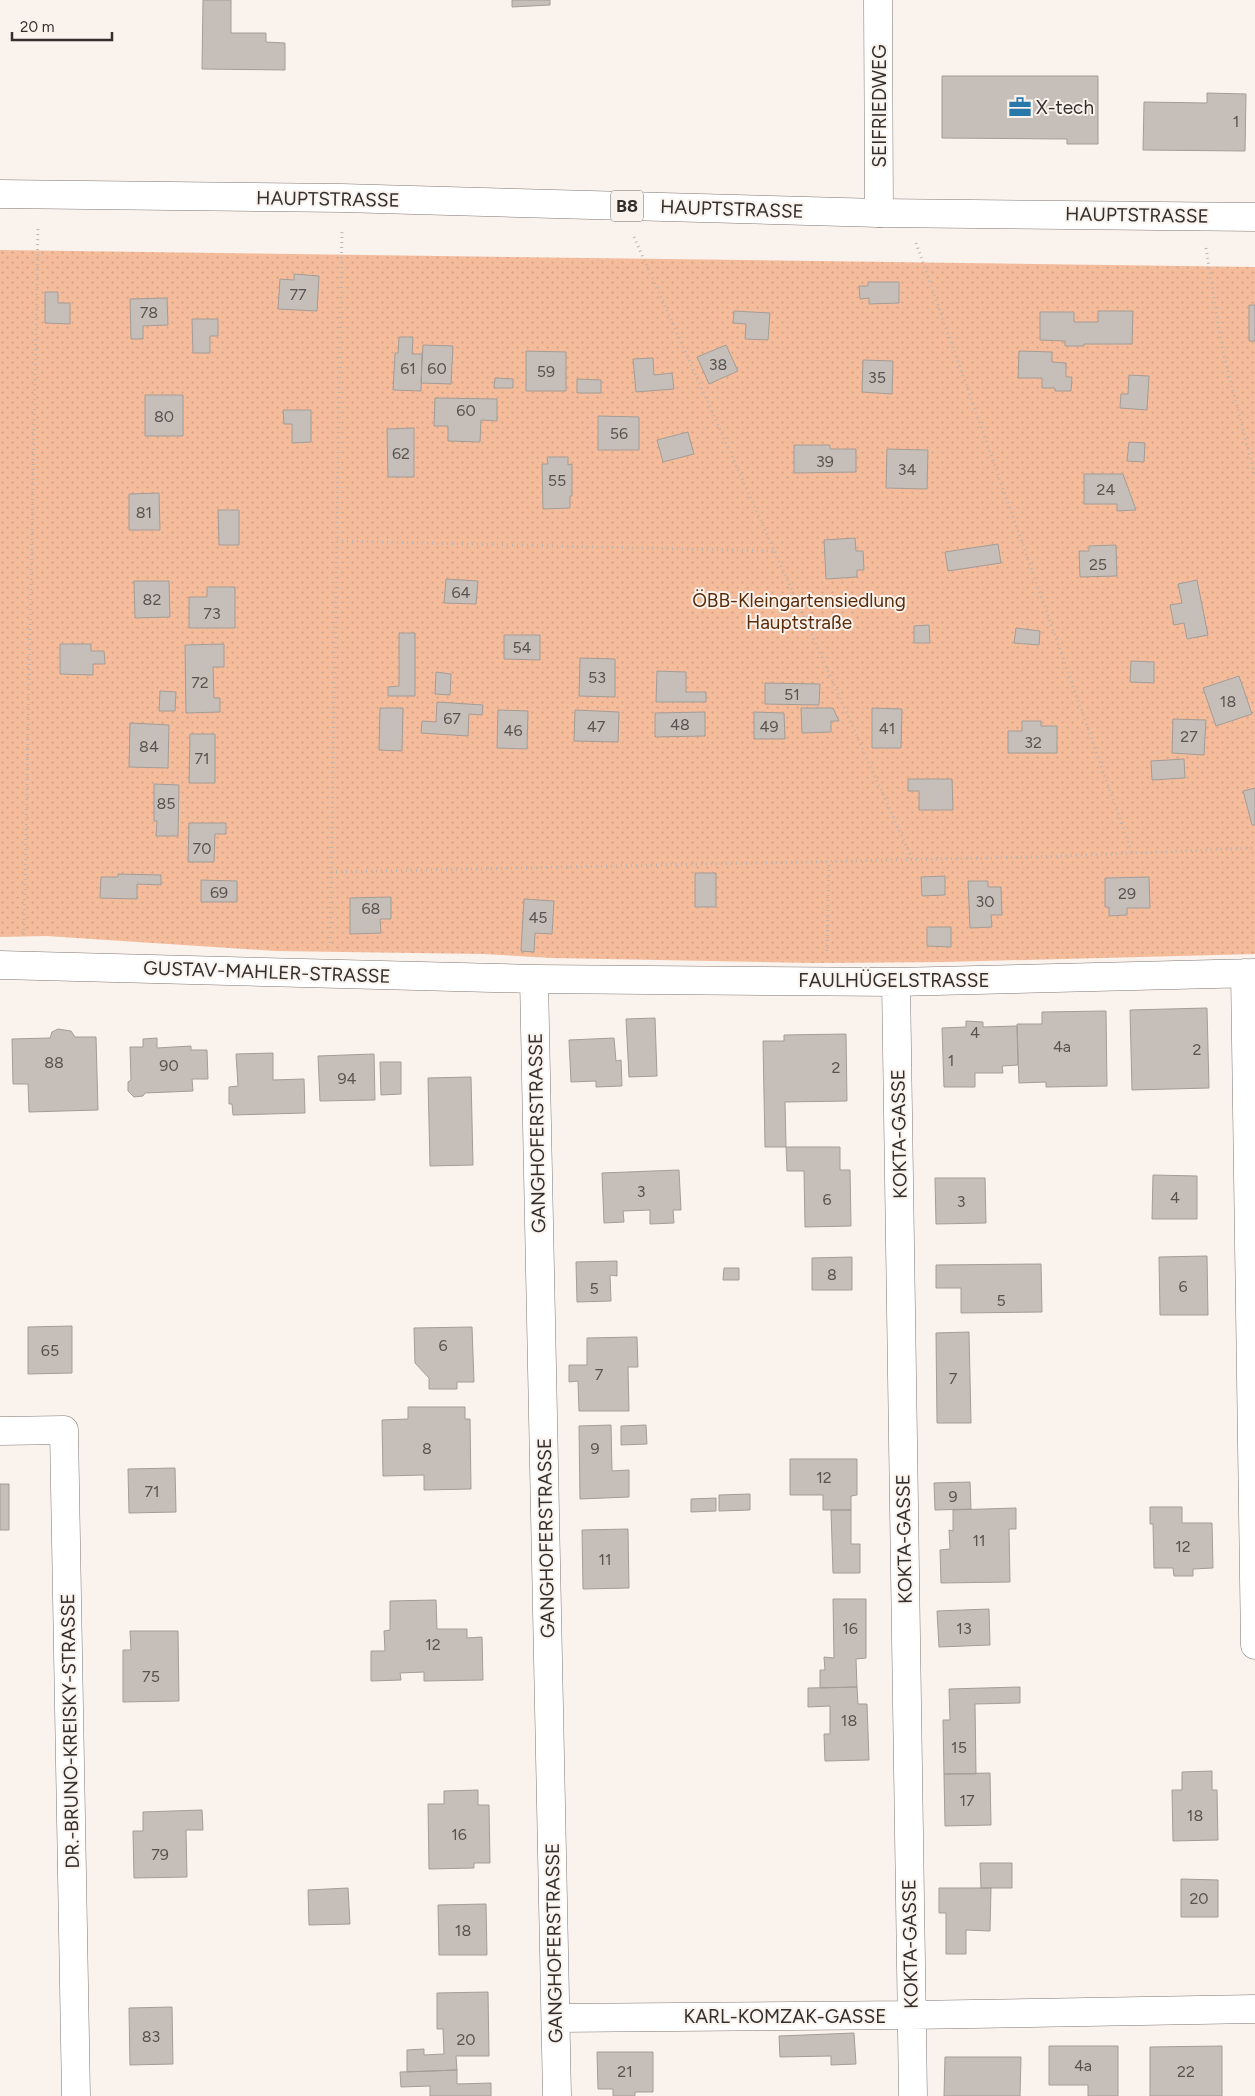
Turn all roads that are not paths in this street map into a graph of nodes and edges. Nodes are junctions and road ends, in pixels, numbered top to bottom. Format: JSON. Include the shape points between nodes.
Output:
{"nodes":[{"id":1,"x":878,"y":0,"type":"edge"},
{"id":2,"x":0,"y":194,"type":"edge"},
{"id":3,"x":892,"y":213,"type":"junction"},
{"id":4,"x":1255,"y":217,"type":"edge"},
{"id":5,"x":12,"y":965,"type":"edge"},
{"id":6,"x":1250,"y":973,"type":"edge"},
{"id":7,"x":534,"y":979,"type":"junction"},
{"id":8,"x":896,"y":982,"type":"junction"},
{"id":9,"x":0,"y":1431,"type":"edge"},
{"id":10,"x":1255,"y":1645,"type":"edge"},
{"id":11,"x":1255,"y":2008,"type":"edge"},
{"id":12,"x":911,"y":2015,"type":"junction"},
{"id":13,"x":556,"y":2018,"type":"junction"},
{"id":14,"x":76,"y":2096,"type":"edge"},
{"id":15,"x":557,"y":2096,"type":"edge"},
{"id":16,"x":913,"y":2096,"type":"edge"}],
"edges":[{"from":1,"to":3,"type":"street","name":"SEIFRIEDWEG"},
{"from":2,"to":3,"type":"street","name":"HAUPTSTRASSE","number":"B8","via":[[342,198]]},
{"from":3,"to":4,"type":"street","name":"HAUPTSTRASSE","number":"B8"},
{"from":5,"to":7,"type":"street","name":"GUSTAV-MAHLER-STRASSE"},
{"from":6,"to":8,"type":"street","name":"FAULHÜGELSTRASSE"},
{"from":6,"to":10,"type":"street"},
{"from":7,"to":8,"type":"street","name":"FAULHÜGELSTRASSE"},
{"from":7,"to":13,"type":"street","name":"GANGHOFERSTRASSE"},
{"from":8,"to":12,"type":"street","name":"KOKTA-GASSE"},
{"from":9,"to":14,"type":"street","name":"DR.-BRUNO-KREISKY-STRASSE","via":[[64,1430]]},
{"from":11,"to":12,"type":"street","name":"KARL-KOMZAK-GASSE"},
{"from":12,"to":13,"type":"street","name":"KARL-KOMZAK-GASSE"},
{"from":12,"to":16,"type":"street","name":"KOKTA-GASSE"},
{"from":13,"to":15,"type":"street","name":"GANGHOFERSTRASSE"}]}
